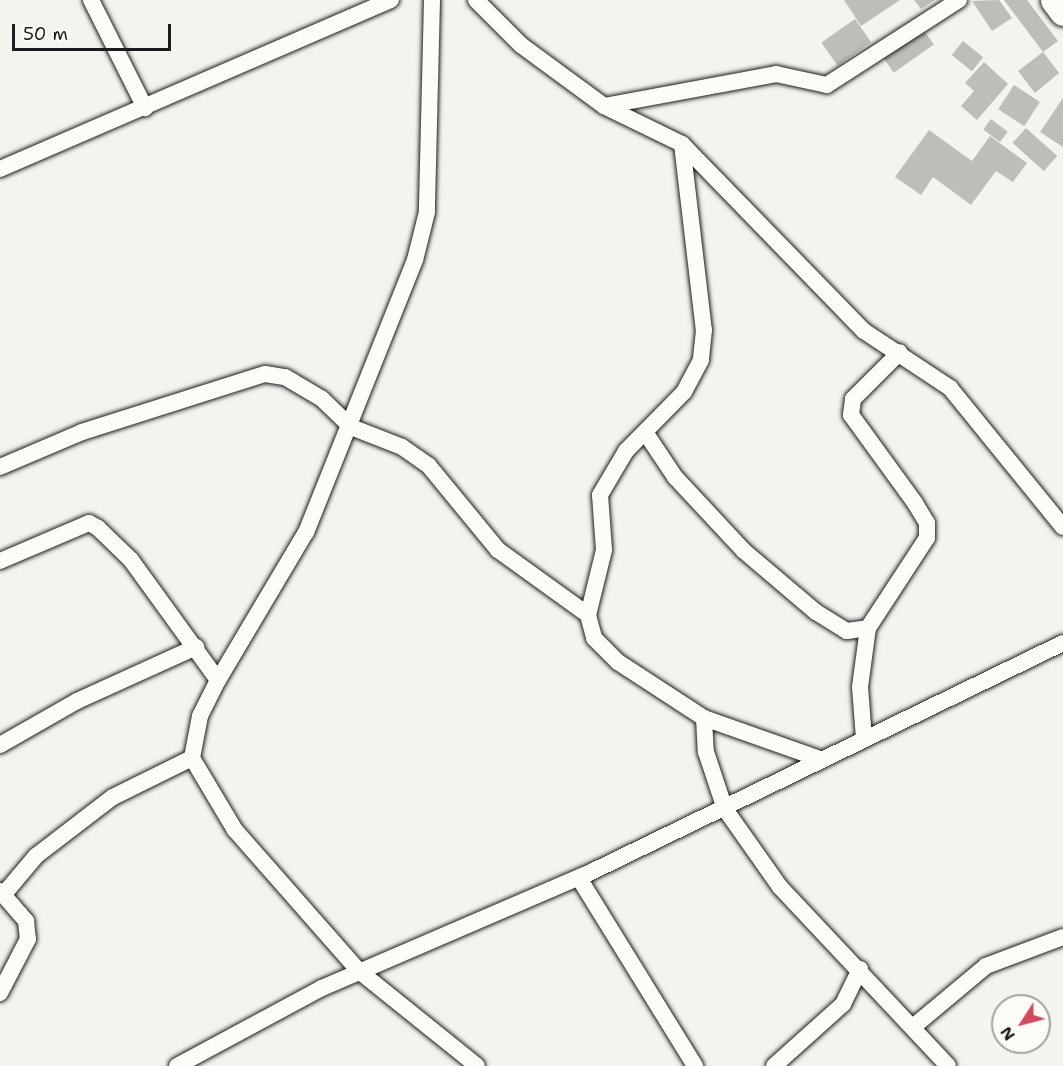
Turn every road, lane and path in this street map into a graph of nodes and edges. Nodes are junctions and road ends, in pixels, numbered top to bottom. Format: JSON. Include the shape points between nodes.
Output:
{"nodes":[{"id":1,"x":91,"y":0,"type":"edge"},
{"id":2,"x":391,"y":0,"type":"edge"},
{"id":3,"x":432,"y":0,"type":"edge"},
{"id":4,"x":476,"y":0,"type":"edge"},
{"id":5,"x":959,"y":0,"type":"edge"},
{"id":6,"x":1054,"y":0,"type":"edge"},
{"id":7,"x":1063,"y":12,"type":"edge"},
{"id":8,"x":604,"y":106,"type":"junction"},
{"id":9,"x":145,"y":108,"type":"junction"},
{"id":10,"x":682,"y":144,"type":"junction"},
{"id":11,"x":0,"y":169,"type":"edge"},
{"id":12,"x":900,"y":352,"type":"junction"},
{"id":13,"x":351,"y":427,"type":"junction"},
{"id":14,"x":645,"y":432,"type":"junction"},
{"id":15,"x":0,"y":467,"type":"edge"},
{"id":16,"x":1063,"y":527,"type":"edge"},
{"id":17,"x":0,"y":561,"type":"edge"},
{"id":18,"x":588,"y":615,"type":"junction"},
{"id":19,"x":868,"y":628,"type":"junction"},
{"id":20,"x":1063,"y":643,"type":"edge"},
{"id":21,"x":196,"y":647,"type":"junction"},
{"id":22,"x":218,"y":680,"type":"junction"},
{"id":23,"x":704,"y":718,"type":"junction"},
{"id":24,"x":864,"y":739,"type":"junction"},
{"id":25,"x":0,"y":745,"type":"edge"},
{"id":26,"x":192,"y":758,"type":"junction"},
{"id":27,"x":820,"y":759,"type":"junction"},
{"id":28,"x":725,"y":809,"type":"junction"},
{"id":29,"x":579,"y":878,"type":"junction"},
{"id":30,"x":2,"y":892,"type":"edge"},
{"id":31,"x":1063,"y":936,"type":"edge"},
{"id":32,"x":860,"y":969,"type":"junction"},
{"id":33,"x":359,"y":970,"type":"junction"},
{"id":34,"x":0,"y":993,"type":"edge"},
{"id":35,"x":913,"y":1027,"type":"junction"},
{"id":36,"x":177,"y":1066,"type":"edge"},
{"id":37,"x":477,"y":1066,"type":"edge"},
{"id":38,"x":695,"y":1066,"type":"edge"},
{"id":39,"x":774,"y":1066,"type":"edge"},
{"id":40,"x":948,"y":1066,"type":"edge"}],
"edges":[{"from":1,"to":9,"type":"street"},
{"from":2,"to":9,"type":"street"},
{"from":3,"to":13,"type":"street","via":[[427,212],[386,342]]},
{"from":4,"to":8,"type":"street","via":[[521,45]]},
{"from":5,"to":8,"type":"street","via":[[827,85],[776,74]]},
{"from":6,"to":7,"type":"main road"},
{"from":8,"to":10,"type":"street"},
{"from":9,"to":11,"type":"street"},
{"from":10,"to":12,"type":"street","via":[[864,331]]},
{"from":10,"to":14,"type":"street","via":[[704,330],[701,360],[684,392]]},
{"from":12,"to":16,"type":"street","via":[[950,388]]},
{"from":12,"to":19,"type":"street","via":[[853,399],[851,415],[915,503],[927,523],[927,538]]},
{"from":13,"to":15,"type":"street","via":[[322,399],[285,377],[265,374],[170,409],[82,432]]},
{"from":13,"to":18,"type":"street","via":[[402,447],[429,466],[498,550]]},
{"from":13,"to":22,"type":"street","via":[[306,532]]},
{"from":14,"to":18,"type":"street","via":[[626,451],[600,495],[604,550]]},
{"from":14,"to":19,"type":"street","via":[[675,477],[744,550],[816,612],[847,631]]},
{"from":17,"to":21,"type":"street","via":[[89,523],[131,560]]},
{"from":18,"to":23,"type":"street","via":[[594,638],[618,662]]},
{"from":19,"to":24,"type":"street","via":[[860,687]]},
{"from":20,"to":24,"type":"street"},
{"from":21,"to":22,"type":"street"},
{"from":21,"to":25,"type":"street","via":[[77,701]]},
{"from":22,"to":26,"type":"street","via":[[200,716]]},
{"from":23,"to":27,"type":"street"},
{"from":23,"to":28,"type":"street","via":[[706,752]]},
{"from":24,"to":27,"type":"street"},
{"from":26,"to":30,"type":"street","via":[[113,797],[36,856]]},
{"from":26,"to":33,"type":"street","via":[[235,830]]},
{"from":27,"to":28,"type":"street"},
{"from":28,"to":29,"type":"street"},
{"from":28,"to":32,"type":"street","via":[[780,887]]},
{"from":29,"to":33,"type":"street"},
{"from":29,"to":38,"type":"street"},
{"from":30,"to":34,"type":"street","via":[[26,921],[28,939]]},
{"from":31,"to":35,"type":"street","via":[[986,966]]},
{"from":32,"to":35,"type":"street"},
{"from":32,"to":39,"type":"street","via":[[843,1004]]},
{"from":33,"to":36,"type":"street"},
{"from":33,"to":37,"type":"street"},
{"from":35,"to":40,"type":"street"}]}
